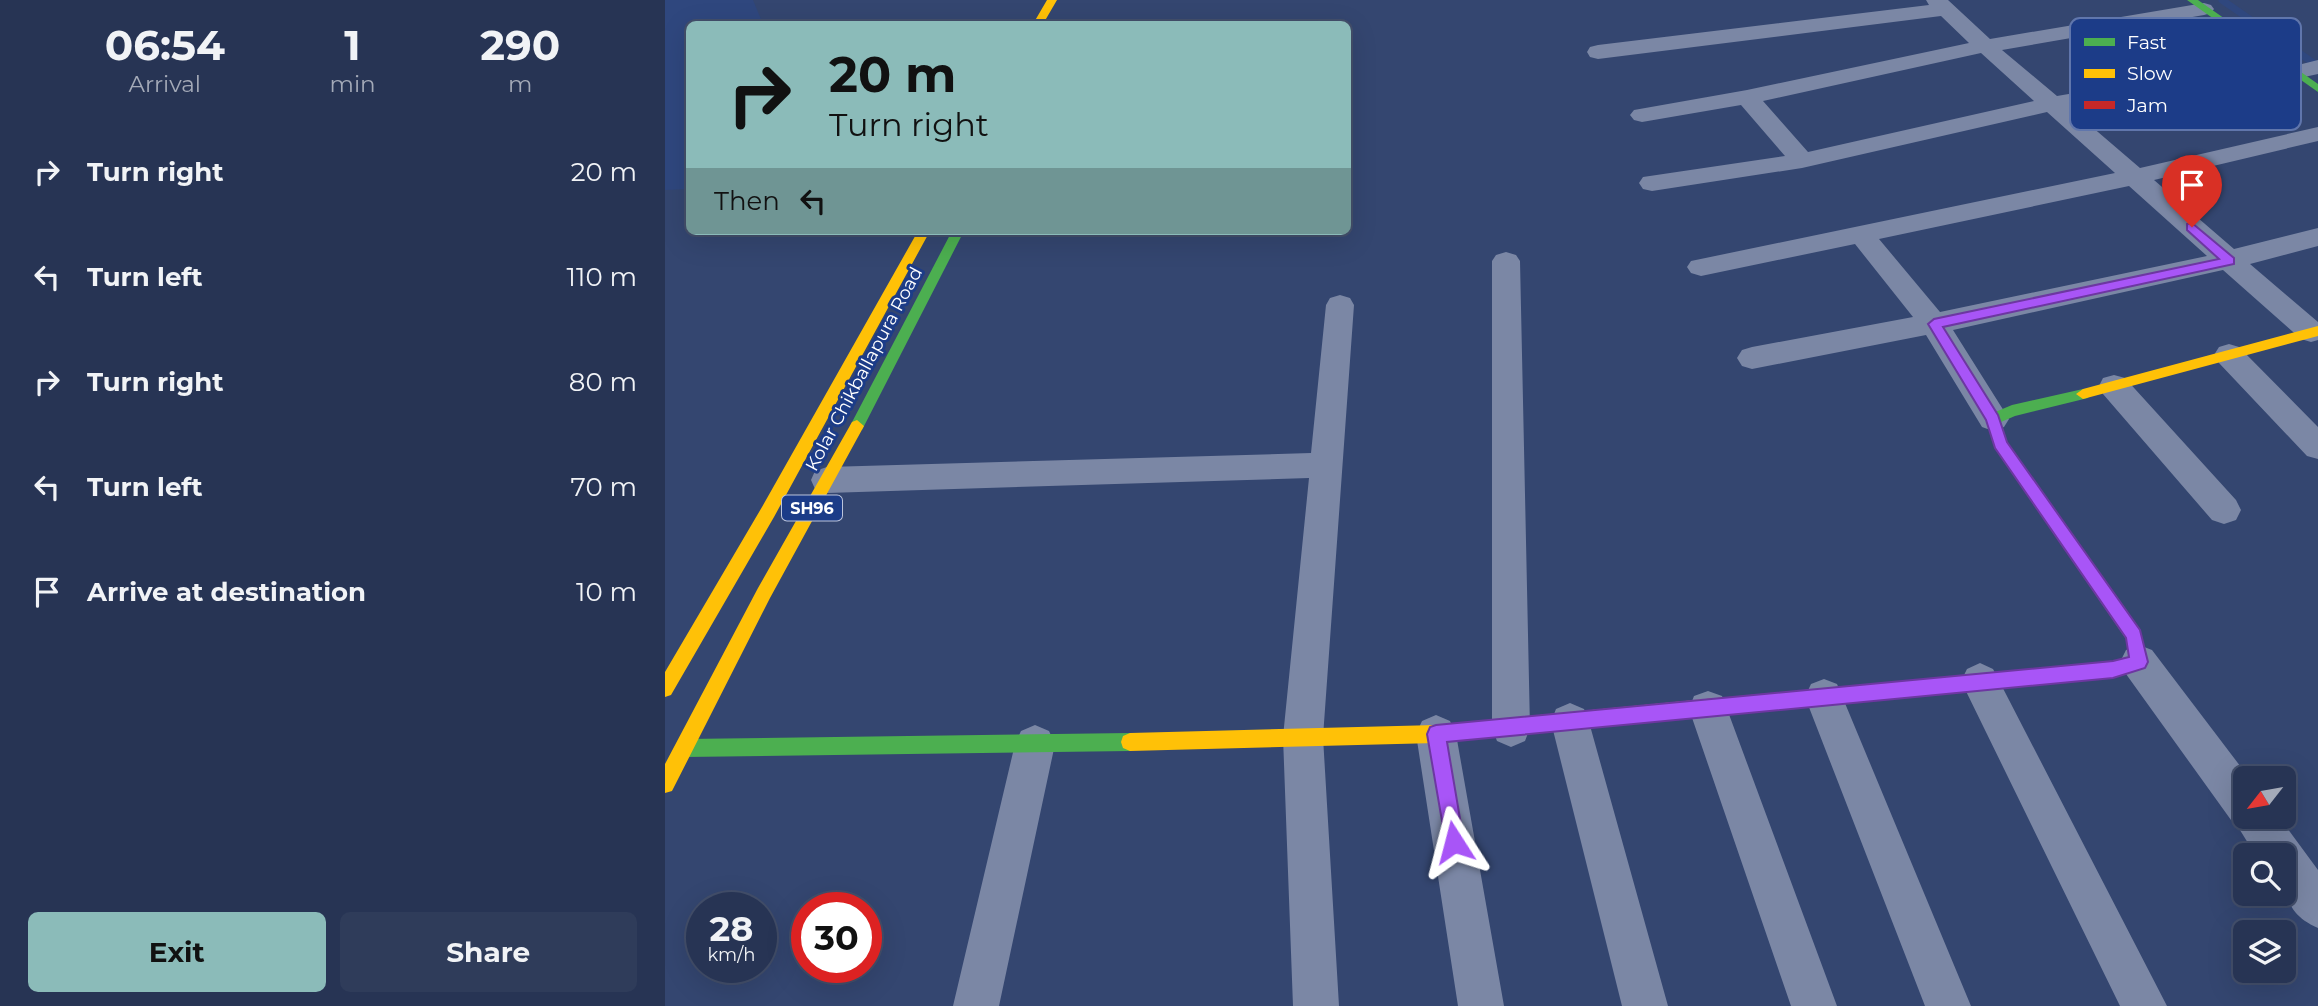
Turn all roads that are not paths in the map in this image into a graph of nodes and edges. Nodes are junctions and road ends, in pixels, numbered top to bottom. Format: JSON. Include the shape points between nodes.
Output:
{"nodes":[{"id":1,"x":1052,"y":0,"type":"edge"},
{"id":2,"x":1940,"y":4,"type":"edge"},
{"id":3,"x":2198,"y":4,"type":"edge"},
{"id":4,"x":2127,"y":18,"type":"edge"},
{"id":5,"x":2220,"y":18,"type":"edge"},
{"id":6,"x":1040,"y":21,"type":"edge"},
{"id":7,"x":2070,"y":29,"type":"edge"},
{"id":8,"x":1985,"y":46,"type":"junction"},
{"id":9,"x":1598,"y":52,"type":"dead end"},
{"id":10,"x":1747,"y":97,"type":"junction"},
{"id":11,"x":2070,"y":102,"type":"edge"},
{"id":12,"x":2053,"y":104,"type":"junction"},
{"id":13,"x":1643,"y":115,"type":"dead end"},
{"id":14,"x":2070,"y":119,"type":"edge"},
{"id":15,"x":2082,"y":130,"type":"edge"},
{"id":16,"x":2318,"y":134,"type":"edge"},
{"id":17,"x":1802,"y":161,"type":"junction"},
{"id":18,"x":2135,"y":177,"type":"junction"},
{"id":19,"x":1651,"y":183,"type":"dead end"},
{"id":20,"x":1861,"y":234,"type":"junction"},
{"id":21,"x":922,"y":235,"type":"edge"},
{"id":22,"x":956,"y":235,"type":"edge"},
{"id":23,"x":2318,"y":237,"type":"edge"},
{"id":24,"x":1506,"y":261,"type":"dead end"},
{"id":25,"x":2230,"y":261,"type":"junction"},
{"id":26,"x":1701,"y":267,"type":"dead end"},
{"id":27,"x":1340,"y":305,"type":"dead end"},
{"id":28,"x":1934,"y":324,"type":"junction"},
{"id":29,"x":2315,"y":332,"type":"edge"},
{"id":30,"x":2228,"y":355,"type":"junction"},
{"id":31,"x":1752,"y":358,"type":"dead end"},
{"id":32,"x":2114,"y":386,"type":"junction"},
{"id":33,"x":1993,"y":419,"type":"junction"},
{"id":34,"x":2318,"y":447,"type":"edge"},
{"id":35,"x":1326,"y":465,"type":"junction"},
{"id":36,"x":827,"y":480,"type":"junction"},
{"id":37,"x":2224,"y":510,"type":"dead end"},
{"id":38,"x":2139,"y":662,"type":"junction"},
{"id":39,"x":1980,"y":681,"type":"junction"},
{"id":40,"x":665,"y":689,"type":"edge"},
{"id":41,"x":1824,"y":697,"type":"junction"},
{"id":42,"x":1708,"y":709,"type":"junction"},
{"id":43,"x":1570,"y":722,"type":"junction"},
{"id":44,"x":1511,"y":728,"type":"junction"},
{"id":45,"x":1436,"y":734,"type":"junction"},
{"id":46,"x":1303,"y":737,"type":"junction"},
{"id":47,"x":1035,"y":744,"type":"junction"},
{"id":48,"x":685,"y":748,"type":"junction"},
{"id":49,"x":665,"y":784,"type":"edge"},
{"id":50,"x":2233,"y":790,"type":"edge"},
{"id":51,"x":2296,"y":875,"type":"edge"},
{"id":52,"x":2318,"y":906,"type":"edge"},
{"id":53,"x":976,"y":1006,"type":"edge"},
{"id":54,"x":1316,"y":1006,"type":"edge"},
{"id":55,"x":1481,"y":1006,"type":"edge"},
{"id":56,"x":1645,"y":1006,"type":"edge"},
{"id":57,"x":1814,"y":1006,"type":"edge"},
{"id":58,"x":1948,"y":1006,"type":"edge"},
{"id":59,"x":2144,"y":1006,"type":"edge"}],
"edges":[{"from":1,"to":6,"type":"street"},
{"from":2,"to":8,"type":"street"},
{"from":2,"to":9,"type":"street"},
{"from":3,"to":4,"type":"street"},
{"from":3,"to":5,"type":"street"},
{"from":7,"to":8,"type":"street"},
{"from":8,"to":10,"type":"street"},
{"from":8,"to":12,"type":"street"},
{"from":10,"to":13,"type":"street"},
{"from":10,"to":17,"type":"street"},
{"from":11,"to":12,"type":"street"},
{"from":12,"to":14,"type":"street"},
{"from":12,"to":17,"type":"street"},
{"from":15,"to":18,"type":"street"},
{"from":16,"to":18,"type":"street"},
{"from":17,"to":19,"type":"street"},
{"from":18,"to":20,"type":"street"},
{"from":18,"to":25,"type":"street"},
{"from":20,"to":26,"type":"street"},
{"from":20,"to":28,"type":"street"},
{"from":21,"to":40,"type":"street","name":"Kolar Chikballapura Road","number":"SH96"},
{"from":22,"to":36,"type":"street","name":"Kolar Chikballapura Road","number":"SH96"},
{"from":23,"to":25,"type":"street"},
{"from":24,"to":44,"type":"street"},
{"from":25,"to":28,"type":"street"},
{"from":25,"to":29,"type":"street"},
{"from":27,"to":35,"type":"street"},
{"from":28,"to":31,"type":"street"},
{"from":28,"to":33,"type":"street"},
{"from":29,"to":30,"type":"street"},
{"from":30,"to":32,"type":"street"},
{"from":30,"to":34,"type":"street"},
{"from":32,"to":33,"type":"street"},
{"from":32,"to":37,"type":"street"},
{"from":33,"to":38,"type":"street","via":[[2000,444],[2134,636]]},
{"from":35,"to":36,"type":"street"},
{"from":35,"to":46,"type":"street"},
{"from":36,"to":48,"type":"street","name":"Kolar Chikballapura Road","number":"SH96"},
{"from":38,"to":39,"type":"street","via":[[2113,669]]},
{"from":38,"to":50,"type":"street"},
{"from":39,"to":41,"type":"street"},
{"from":39,"to":59,"type":"street"},
{"from":41,"to":42,"type":"street"},
{"from":41,"to":58,"type":"street"},
{"from":42,"to":43,"type":"street"},
{"from":42,"to":57,"type":"street"},
{"from":43,"to":44,"type":"street"},
{"from":43,"to":56,"type":"street"},
{"from":44,"to":45,"type":"street"},
{"from":45,"to":46,"type":"street"},
{"from":45,"to":55,"type":"street"},
{"from":46,"to":47,"type":"street"},
{"from":46,"to":54,"type":"street"},
{"from":47,"to":48,"type":"street"},
{"from":47,"to":53,"type":"street"},
{"from":48,"to":49,"type":"street","name":"Kolar Chikballapura Road","number":"SH96"},
{"from":51,"to":52,"type":"street"}]}
